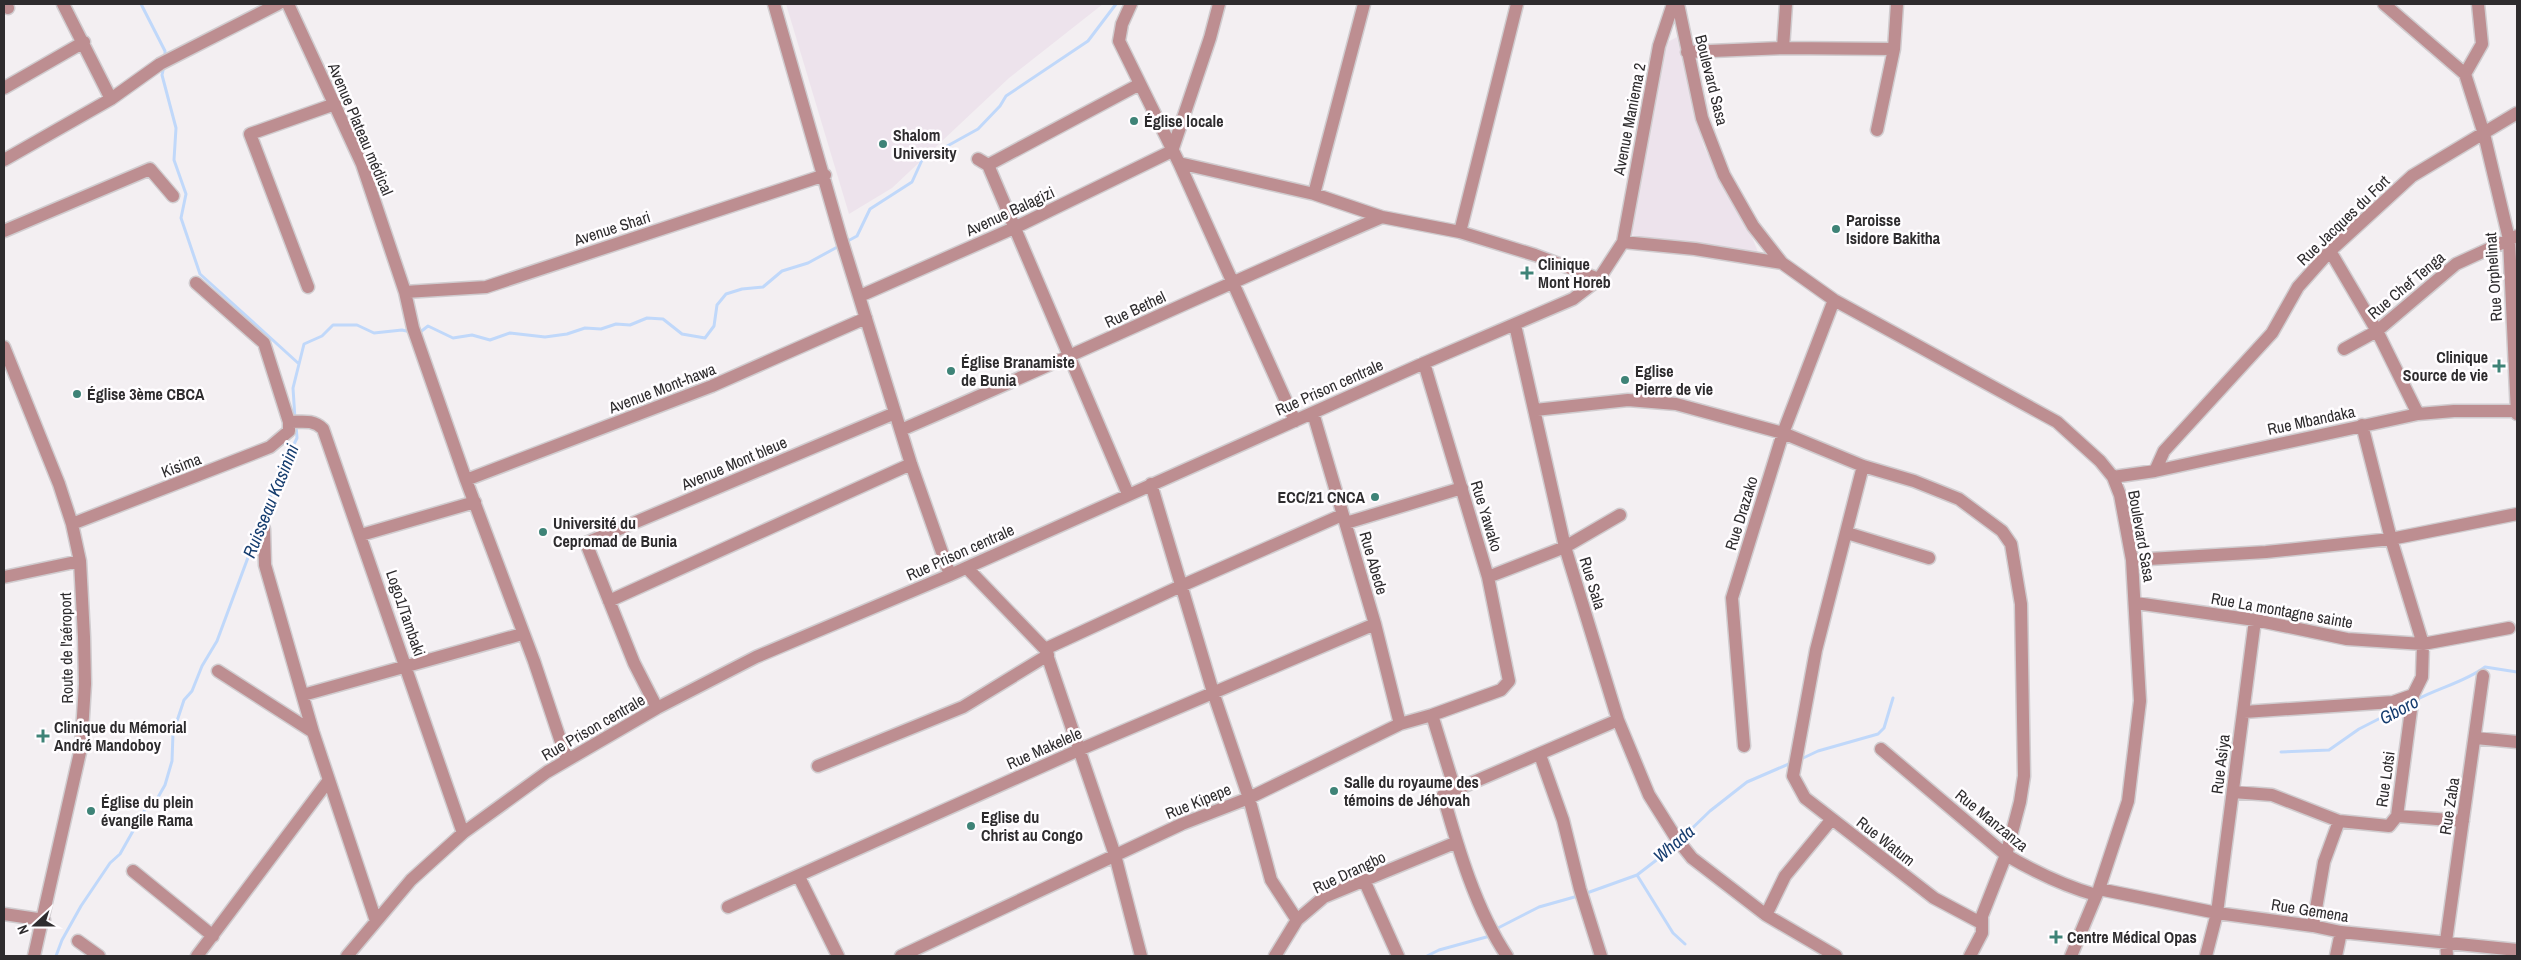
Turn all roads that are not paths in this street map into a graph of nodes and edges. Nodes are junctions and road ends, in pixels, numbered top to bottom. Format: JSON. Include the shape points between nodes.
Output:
{"nodes":[{"id":1,"x":62,"y":4,"type":"edge"},
{"id":2,"x":278,"y":4,"type":"edge"},
{"id":3,"x":288,"y":4,"type":"edge"},
{"id":4,"x":774,"y":4,"type":"edge"},
{"id":5,"x":1131,"y":4,"type":"edge"},
{"id":6,"x":1219,"y":4,"type":"edge"},
{"id":7,"x":1364,"y":4,"type":"edge"},
{"id":8,"x":1517,"y":4,"type":"edge"},
{"id":9,"x":1673,"y":4,"type":"edge"},
{"id":10,"x":1678,"y":4,"type":"edge"},
{"id":11,"x":1786,"y":4,"type":"edge"},
{"id":12,"x":1898,"y":4,"type":"edge"},
{"id":13,"x":2384,"y":4,"type":"edge"},
{"id":14,"x":2478,"y":4,"type":"edge"},
{"id":15,"x":84,"y":42,"type":"junction"},
{"id":16,"x":1783,"y":48,"type":"junction"},
{"id":17,"x":1894,"y":49,"type":"junction"},
{"id":18,"x":1687,"y":52,"type":"junction"},
{"id":19,"x":2465,"y":74,"type":"junction"},
{"id":20,"x":1140,"y":84,"type":"junction"},
{"id":21,"x":4,"y":88,"type":"edge"},
{"id":22,"x":111,"y":99,"type":"junction"},
{"id":23,"x":335,"y":104,"type":"junction"},
{"id":24,"x":2517,"y":113,"type":"edge"},
{"id":25,"x":1877,"y":130,"type":"dead end"},
{"id":26,"x":2484,"y":134,"type":"junction"},
{"id":27,"x":1172,"y":151,"type":"junction"},
{"id":28,"x":4,"y":160,"type":"edge"},
{"id":29,"x":1179,"y":162,"type":"junction"},
{"id":30,"x":825,"y":175,"type":"junction"},
{"id":31,"x":1314,"y":194,"type":"junction"},
{"id":32,"x":173,"y":196,"type":"dead end"},
{"id":33,"x":1382,"y":217,"type":"junction"},
{"id":34,"x":1014,"y":228,"type":"junction"},
{"id":35,"x":4,"y":231,"type":"edge"},
{"id":36,"x":1460,"y":232,"type":"junction"},
{"id":37,"x":2513,"y":238,"type":"edge"},
{"id":38,"x":1623,"y":242,"type":"junction"},
{"id":39,"x":2330,"y":251,"type":"junction"},
{"id":40,"x":1782,"y":263,"type":"junction"},
{"id":41,"x":1599,"y":279,"type":"junction"},
{"id":42,"x":1234,"y":280,"type":"junction"},
{"id":43,"x":196,"y":283,"type":"dead end"},
{"id":44,"x":308,"y":288,"type":"dead end"},
{"id":45,"x":405,"y":292,"type":"junction"},
{"id":46,"x":860,"y":296,"type":"junction"},
{"id":47,"x":1834,"y":300,"type":"junction"},
{"id":48,"x":866,"y":318,"type":"junction"},
{"id":49,"x":1516,"y":325,"type":"junction"},
{"id":50,"x":2377,"y":331,"type":"junction"},
{"id":51,"x":4,"y":347,"type":"edge"},
{"id":52,"x":2344,"y":349,"type":"dead end"},
{"id":53,"x":1071,"y":357,"type":"junction"},
{"id":54,"x":1424,"y":363,"type":"junction"},
{"id":55,"x":1534,"y":410,"type":"junction"},
{"id":56,"x":2517,"y":412,"type":"edge"},
{"id":57,"x":895,"y":413,"type":"junction"},
{"id":58,"x":1313,"y":413,"type":"junction"},
{"id":59,"x":2418,"y":414,"type":"junction"},
{"id":60,"x":1295,"y":421,"type":"junction"},
{"id":61,"x":295,"y":422,"type":"junction"},
{"id":62,"x":2362,"y":425,"type":"junction"},
{"id":63,"x":901,"y":430,"type":"junction"},
{"id":64,"x":1783,"y":433,"type":"junction"},
{"id":65,"x":911,"y":464,"type":"junction"},
{"id":66,"x":1863,"y":466,"type":"junction"},
{"id":67,"x":2155,"y":470,"type":"junction"},
{"id":68,"x":2113,"y":477,"type":"junction"},
{"id":69,"x":466,"y":480,"type":"junction"},
{"id":70,"x":1151,"y":484,"type":"junction"},
{"id":71,"x":1462,"y":488,"type":"junction"},
{"id":72,"x":1128,"y":494,"type":"junction"},
{"id":73,"x":474,"y":502,"type":"junction"},
{"id":74,"x":2517,"y":514,"type":"edge"},
{"id":75,"x":1620,"y":515,"type":"dead end"},
{"id":76,"x":1344,"y":519,"type":"junction"},
{"id":77,"x":72,"y":524,"type":"junction"},
{"id":78,"x":264,"y":529,"type":"dead end"},
{"id":79,"x":1847,"y":533,"type":"junction"},
{"id":80,"x":361,"y":535,"type":"junction"},
{"id":81,"x":2391,"y":539,"type":"junction"},
{"id":82,"x":1565,"y":547,"type":"junction"},
{"id":83,"x":1929,"y":558,"type":"dead end"},
{"id":84,"x":2132,"y":560,"type":"junction"},
{"id":85,"x":80,"y":561,"type":"junction"},
{"id":86,"x":967,"y":568,"type":"junction"},
{"id":87,"x":950,"y":575,"type":"junction"},
{"id":88,"x":4,"y":577,"type":"edge"},
{"id":89,"x":1488,"y":577,"type":"junction"},
{"id":90,"x":1181,"y":586,"type":"junction"},
{"id":91,"x":608,"y":601,"type":"junction"},
{"id":92,"x":2136,"y":603,"type":"junction"},
{"id":93,"x":2255,"y":620,"type":"junction"},
{"id":94,"x":1375,"y":624,"type":"junction"},
{"id":95,"x":2509,"y":628,"type":"dead end"},
{"id":96,"x":522,"y":634,"type":"junction"},
{"id":97,"x":2423,"y":644,"type":"junction"},
{"id":98,"x":1047,"y":652,"type":"junction"},
{"id":99,"x":407,"y":667,"type":"junction"},
{"id":100,"x":218,"y":671,"type":"dead end"},
{"id":101,"x":2483,"y":676,"type":"dead end"},
{"id":102,"x":1509,"y":681,"type":"joint"},
{"id":103,"x":1213,"y":692,"type":"junction"},
{"id":104,"x":303,"y":695,"type":"junction"},
{"id":105,"x":2412,"y":695,"type":"junction"},
{"id":106,"x":657,"y":708,"type":"junction"},
{"id":107,"x":2244,"y":712,"type":"junction"},
{"id":108,"x":1432,"y":715,"type":"junction"},
{"id":109,"x":1618,"y":720,"type":"junction"},
{"id":110,"x":1400,"y":724,"type":"junction"},
{"id":111,"x":313,"y":732,"type":"junction"},
{"id":112,"x":2476,"y":738,"type":"junction"},
{"id":113,"x":2517,"y":742,"type":"edge"},
{"id":114,"x":1744,"y":746,"type":"dead end"},
{"id":115,"x":1081,"y":749,"type":"junction"},
{"id":116,"x":1881,"y":749,"type":"dead end"},
{"id":117,"x":1540,"y":755,"type":"junction"},
{"id":118,"x":567,"y":760,"type":"junction"},
{"id":119,"x":818,"y":766,"type":"dead end"},
{"id":120,"x":329,"y":780,"type":"junction"},
{"id":121,"x":1455,"y":790,"type":"junction"},
{"id":122,"x":2233,"y":792,"type":"junction"},
{"id":123,"x":1249,"y":798,"type":"junction"},
{"id":124,"x":2397,"y":816,"type":"junction"},
{"id":125,"x":1832,"y":819,"type":"junction"},
{"id":126,"x":2339,"y":821,"type":"junction"},
{"id":127,"x":2463,"y":821,"type":"junction"},
{"id":128,"x":463,"y":833,"type":"junction"},
{"id":129,"x":1457,"y":842,"type":"junction"},
{"id":130,"x":1115,"y":855,"type":"junction"},
{"id":131,"x":2006,"y":855,"type":"junction"},
{"id":132,"x":133,"y":871,"type":"dead end"},
{"id":133,"x":799,"y":877,"type":"junction"},
{"id":134,"x":1364,"y":880,"type":"junction"},
{"id":135,"x":2098,"y":892,"type":"junction"},
{"id":136,"x":728,"y":907,"type":"dead end"},
{"id":137,"x":2217,"y":913,"type":"junction"},
{"id":138,"x":4,"y":914,"type":"edge"},
{"id":139,"x":1766,"y":915,"type":"junction"},
{"id":140,"x":44,"y":920,"type":"junction"},
{"id":141,"x":1297,"y":920,"type":"junction"},
{"id":142,"x":376,"y":921,"type":"junction"},
{"id":143,"x":1981,"y":923,"type":"junction"},
{"id":144,"x":2314,"y":926,"type":"junction"},
{"id":145,"x":2341,"y":932,"type":"junction"},
{"id":146,"x":212,"y":936,"type":"junction"},
{"id":147,"x":78,"y":941,"type":"dead end"},
{"id":148,"x":2446,"y":941,"type":"junction"},
{"id":149,"x":2517,"y":950,"type":"edge"},
{"id":150,"x":1280,"y":954,"type":"edge"},
{"id":151,"x":34,"y":956,"type":"edge"},
{"id":152,"x":99,"y":956,"type":"edge"},
{"id":153,"x":197,"y":956,"type":"edge"},
{"id":154,"x":347,"y":956,"type":"edge"},
{"id":155,"x":838,"y":956,"type":"edge"},
{"id":156,"x":901,"y":956,"type":"edge"},
{"id":157,"x":1141,"y":956,"type":"edge"},
{"id":158,"x":1398,"y":956,"type":"edge"},
{"id":159,"x":1507,"y":956,"type":"edge"},
{"id":160,"x":1601,"y":956,"type":"edge"},
{"id":161,"x":1836,"y":956,"type":"edge"},
{"id":162,"x":1970,"y":956,"type":"edge"},
{"id":163,"x":2071,"y":956,"type":"edge"},
{"id":164,"x":2206,"y":956,"type":"edge"},
{"id":165,"x":2336,"y":956,"type":"edge"},
{"id":166,"x":2447,"y":956,"type":"edge"}],
"edges":[{"from":1,"to":15,"type":"street"},
{"from":2,"to":22,"type":"street","via":[[166,62]]},
{"from":3,"to":23,"type":"street","name":"Avenue Plateau médical"},
{"from":4,"to":30,"type":"street"},
{"from":5,"to":20,"type":"street","via":[[1119,41]]},
{"from":6,"to":27,"type":"street"},
{"from":7,"to":31,"type":"street"},
{"from":8,"to":36,"type":"street"},
{"from":9,"to":38,"type":"street","name":"Avenue Maniema 2","via":[[1659,46]]},
{"from":10,"to":18,"type":"street","name":"Boulevard Sasa"},
{"from":11,"to":16,"type":"street"},
{"from":12,"to":17,"type":"street"},
{"from":13,"to":19,"type":"street"},
{"from":14,"to":19,"type":"street","via":[[2482,44]]},
{"from":15,"to":21,"type":"street"},
{"from":15,"to":22,"type":"street"},
{"from":16,"to":17,"type":"street"},
{"from":16,"to":18,"type":"street"},
{"from":17,"to":25,"type":"street"},
{"from":18,"to":40,"type":"street","name":"Boulevard Sasa","via":[[1702,118],[1724,175],[1753,226]]},
{"from":19,"to":26,"type":"street","name":"Rue Orphelinat"},
{"from":20,"to":27,"type":"street"},
{"from":20,"to":34,"type":"street","via":[[983,162]]},
{"from":22,"to":28,"type":"street"},
{"from":23,"to":44,"type":"street","via":[[250,134]]},
{"from":23,"to":45,"type":"street","name":"Avenue Plateau médical","via":[[362,164]]},
{"from":24,"to":26,"type":"street","name":"Rue Jacques du Fort"},
{"from":26,"to":37,"type":"street","name":"Rue Orphelinat"},
{"from":26,"to":39,"type":"street","name":"Rue Jacques du Fort","via":[[2412,176]]},
{"from":27,"to":29,"type":"street"},
{"from":27,"to":34,"type":"street","name":"Avenue Balagizi"},
{"from":29,"to":31,"type":"street"},
{"from":29,"to":42,"type":"street"},
{"from":30,"to":45,"type":"street","name":"Avenue Shari","via":[[486,287]]},
{"from":30,"to":46,"type":"street"},
{"from":31,"to":33,"type":"street"},
{"from":32,"to":35,"type":"street","via":[[150,169]]},
{"from":33,"to":36,"type":"street"},
{"from":33,"to":42,"type":"street","name":"Rue Bethel"},
{"from":34,"to":46,"type":"street","name":"Avenue Balagizi"},
{"from":34,"to":53,"type":"street"},
{"from":36,"to":41,"type":"street"},
{"from":37,"to":50,"type":"street","name":"Rue Chef Tenga","via":[[2456,264]]},
{"from":37,"to":56,"type":"street","name":"Rue Orphelinat"},
{"from":38,"to":40,"type":"street","name":"Boulevard Sasa"},
{"from":38,"to":41,"type":"street","name":"Rue Prison centrale"},
{"from":39,"to":50,"type":"street"},
{"from":39,"to":67,"type":"street","name":"Rue Jacques du Fort","via":[[2298,287],[2272,333],[2164,451]]},
{"from":40,"to":47,"type":"street","name":"Boulevard Sasa"},
{"from":41,"to":49,"type":"street","name":"Rue Prison centrale","via":[[1573,299]]},
{"from":42,"to":53,"type":"street","name":"Rue Bethel"},
{"from":42,"to":60,"type":"street"},
{"from":43,"to":61,"type":"street","via":[[264,343]]},
{"from":45,"to":69,"type":"street","name":"Avenue Plateau médical","via":[[414,328]]},
{"from":46,"to":48,"type":"street"},
{"from":47,"to":64,"type":"street","name":"Rue Drazako"},
{"from":47,"to":68,"type":"street","name":"Boulevard Sasa","via":[[2057,422]]},
{"from":48,"to":57,"type":"street"},
{"from":48,"to":69,"type":"street","name":"Avenue Mont-hawa","via":[[712,386]]},
{"from":49,"to":54,"type":"street","name":"Rue Prison centrale"},
{"from":49,"to":55,"type":"street","name":"Rue Sala"},
{"from":50,"to":52,"type":"street","name":"Rue Chef Tenga"},
{"from":50,"to":59,"type":"street"},
{"from":51,"to":77,"type":"street","name":"Route de l'aéroport","via":[[60,484]]},
{"from":53,"to":63,"type":"street","name":"Rue Bethel"},
{"from":53,"to":72,"type":"street"},
{"from":54,"to":58,"type":"street","name":"Rue Prison centrale"},
{"from":54,"to":71,"type":"street","name":"Rue Yawako"},
{"from":55,"to":64,"type":"street","via":[[1628,400],[1676,404]]},
{"from":55,"to":82,"type":"street","name":"Rue Sala"},
{"from":56,"to":59,"type":"street","name":"Rue Mbandaka"},
{"from":57,"to":63,"type":"street"},
{"from":57,"to":91,"type":"street","name":"Avenue Mont bleue","via":[[586,544]]},
{"from":58,"to":60,"type":"street","name":"Rue Prison centrale"},
{"from":58,"to":76,"type":"street","name":"Rue Abede"},
{"from":59,"to":62,"type":"street","name":"Rue Mbandaka"},
{"from":60,"to":70,"type":"street","name":"Rue Prison centrale"},
{"from":61,"to":77,"type":"street","name":"Kisima","via":[[270,447]]},
{"from":61,"to":80,"type":"street","name":"Logo1/Tambaki","via":[[318,424],[323,429]]},
{"from":62,"to":67,"type":"street","name":"Rue Mbandaka"},
{"from":62,"to":81,"type":"street","name":"Rue Lotsi"},
{"from":63,"to":65,"type":"street"},
{"from":64,"to":66,"type":"street"},
{"from":64,"to":114,"type":"street","name":"Rue Drazako","via":[[1732,598]]},
{"from":65,"to":87,"type":"street"},
{"from":65,"to":91,"type":"street"},
{"from":66,"to":79,"type":"street"},
{"from":66,"to":131,"type":"street","via":[[1914,481],[1958,499],[2002,532],[2011,544],[2022,604],[2024,776]]},
{"from":67,"to":68,"type":"street","name":"Rue Mbandaka"},
{"from":68,"to":84,"type":"street","name":"Boulevard Sasa","via":[[2120,495]]},
{"from":69,"to":73,"type":"street","name":"Avenue Plateau médical"},
{"from":70,"to":72,"type":"street","name":"Rue Prison centrale"},
{"from":70,"to":90,"type":"street"},
{"from":71,"to":76,"type":"street"},
{"from":71,"to":89,"type":"street","name":"Rue Yawako"},
{"from":72,"to":86,"type":"street","name":"Rue Prison centrale"},
{"from":73,"to":80,"type":"street"},
{"from":73,"to":96,"type":"street","name":"Avenue Plateau médical"},
{"from":74,"to":81,"type":"street"},
{"from":75,"to":82,"type":"street"},
{"from":76,"to":90,"type":"street"},
{"from":76,"to":94,"type":"street","name":"Rue Abede"},
{"from":77,"to":85,"type":"street","name":"Route de l'aéroport"},
{"from":78,"to":104,"type":"street","via":[[265,566]]},
{"from":79,"to":83,"type":"street"},
{"from":79,"to":125,"type":"street","name":"Rue Watum","via":[[1816,650],[1793,776],[1805,798]]},
{"from":80,"to":99,"type":"street","name":"Logo1/Tambaki"},
{"from":81,"to":84,"type":"street","via":[[2266,552]]},
{"from":81,"to":97,"type":"street","name":"Rue Lotsi"},
{"from":82,"to":89,"type":"street"},
{"from":82,"to":109,"type":"street","name":"Rue Sala"},
{"from":84,"to":92,"type":"street","name":"Boulevard Sasa"},
{"from":85,"to":88,"type":"street"},
{"from":85,"to":140,"type":"street","name":"Route de l'aéroport","via":[[85,684],[81,748]]},
{"from":86,"to":87,"type":"street","name":"Rue Prison centrale"},
{"from":86,"to":98,"type":"street"},
{"from":87,"to":106,"type":"street","name":"Rue Prison centrale","via":[[756,658]]},
{"from":89,"to":102,"type":"street","name":"Rue Yawako"},
{"from":90,"to":98,"type":"street"},
{"from":90,"to":103,"type":"street"},
{"from":91,"to":106,"type":"street","via":[[634,664]]},
{"from":92,"to":93,"type":"street","name":"Rue La montagne sainte"},
{"from":92,"to":135,"type":"street","name":"Boulevard Sasa","via":[[2140,701],[2128,801]]},
{"from":93,"to":97,"type":"street","name":"Rue La montagne sainte","via":[[2347,639]]},
{"from":93,"to":107,"type":"street","name":"Rue Asiya"},
{"from":94,"to":103,"type":"street","name":"Rue Makelele"},
{"from":94,"to":110,"type":"street","name":"Rue Abede"},
{"from":95,"to":97,"type":"street","name":"Rue La montagne sainte"},
{"from":96,"to":99,"type":"street"},
{"from":96,"to":118,"type":"street","name":"Avenue Plateau médical","via":[[534,660]]},
{"from":97,"to":105,"type":"street","name":"Rue Lotsi","via":[[2422,677]]},
{"from":98,"to":115,"type":"street"},
{"from":98,"to":119,"type":"street","via":[[963,707]]},
{"from":99,"to":104,"type":"street"},
{"from":99,"to":128,"type":"street","name":"Logo1/Tambaki"},
{"from":100,"to":111,"type":"street"},
{"from":101,"to":112,"type":"street","name":"Rue Zaba"},
{"from":102,"to":108,"type":"street","name":"Rue Kipepe","via":[[1501,690]]},
{"from":103,"to":115,"type":"street","name":"Rue Makelele"},
{"from":103,"to":123,"type":"street"},
{"from":104,"to":111,"type":"street"},
{"from":105,"to":107,"type":"street","via":[[2392,702]]},
{"from":105,"to":124,"type":"street","name":"Rue Lotsi"},
{"from":106,"to":118,"type":"street","name":"Rue Prison centrale"},
{"from":107,"to":122,"type":"street","name":"Rue Asiya"},
{"from":108,"to":110,"type":"street","name":"Rue Kipepe"},
{"from":108,"to":121,"type":"street"},
{"from":109,"to":117,"type":"street"},
{"from":109,"to":139,"type":"street","name":"Rue Sala","via":[[1650,795],[1679,842],[1692,858]]},
{"from":110,"to":123,"type":"street","name":"Rue Kipepe"},
{"from":111,"to":120,"type":"street"},
{"from":112,"to":113,"type":"street"},
{"from":112,"to":127,"type":"street","name":"Rue Zaba"},
{"from":115,"to":130,"type":"street"},
{"from":115,"to":133,"type":"street","name":"Rue Makelele","via":[[834,858]]},
{"from":116,"to":131,"type":"street","name":"Rue Manzanza"},
{"from":117,"to":121,"type":"street"},
{"from":117,"to":160,"type":"street","via":[[1563,820]]},
{"from":118,"to":128,"type":"street","name":"Rue Prison centrale"},
{"from":120,"to":142,"type":"street"},
{"from":120,"to":146,"type":"street"},
{"from":121,"to":129,"type":"street","via":[[1443,795]]},
{"from":122,"to":126,"type":"street","via":[[2272,795]]},
{"from":122,"to":137,"type":"street","name":"Rue Asiya"},
{"from":123,"to":130,"type":"street","name":"Rue Kipepe"},
{"from":123,"to":141,"type":"street","via":[[1271,880]]},
{"from":124,"to":126,"type":"street","name":"Rue Lotsi","via":[[2389,826]]},
{"from":124,"to":127,"type":"street"},
{"from":125,"to":139,"type":"street","via":[[1785,876]]},
{"from":125,"to":143,"type":"street","name":"Rue Watum","via":[[1934,898]]},
{"from":126,"to":144,"type":"street","via":[[2324,862]]},
{"from":127,"to":148,"type":"street","name":"Rue Zaba"},
{"from":128,"to":142,"type":"street","name":"Rue Prison centrale","via":[[411,880]]},
{"from":129,"to":134,"type":"street","name":"Rue Drangbo"},
{"from":129,"to":159,"type":"street","via":[[1492,933]]},
{"from":130,"to":156,"type":"street","name":"Rue Kipepe"},
{"from":130,"to":157,"type":"street"},
{"from":131,"to":135,"type":"street","name":"Rue Manzanza","via":[[2073,889]]},
{"from":131,"to":143,"type":"street"},
{"from":132,"to":146,"type":"street"},
{"from":133,"to":136,"type":"street","name":"Rue Makelele"},
{"from":133,"to":155,"type":"street"},
{"from":134,"to":141,"type":"street","name":"Rue Drangbo","via":[[1324,898]]},
{"from":134,"to":158,"type":"street"},
{"from":135,"to":137,"type":"street","name":"Rue Gemena"},
{"from":135,"to":163,"type":"street","name":"Boulevard Sasa"},
{"from":137,"to":144,"type":"street","name":"Rue Gemena"},
{"from":137,"to":164,"type":"street","name":"Rue Asiya"},
{"from":138,"to":140,"type":"street"},
{"from":139,"to":161,"type":"street","name":"Rue Sala"},
{"from":140,"to":151,"type":"street","name":"Route de l'aéroport"},
{"from":141,"to":150,"type":"street","name":"Rue Drangbo"},
{"from":142,"to":154,"type":"street","name":"Rue Prison centrale"},
{"from":143,"to":162,"type":"street","via":[[1982,933]]},
{"from":144,"to":145,"type":"street","name":"Rue Gemena"},
{"from":145,"to":148,"type":"street","name":"Rue Gemena"},
{"from":145,"to":165,"type":"street"},
{"from":146,"to":153,"type":"street"},
{"from":147,"to":152,"type":"street"},
{"from":148,"to":149,"type":"street","name":"Rue Gemena"},
{"from":148,"to":166,"type":"street","name":"Rue Zaba"}]}
